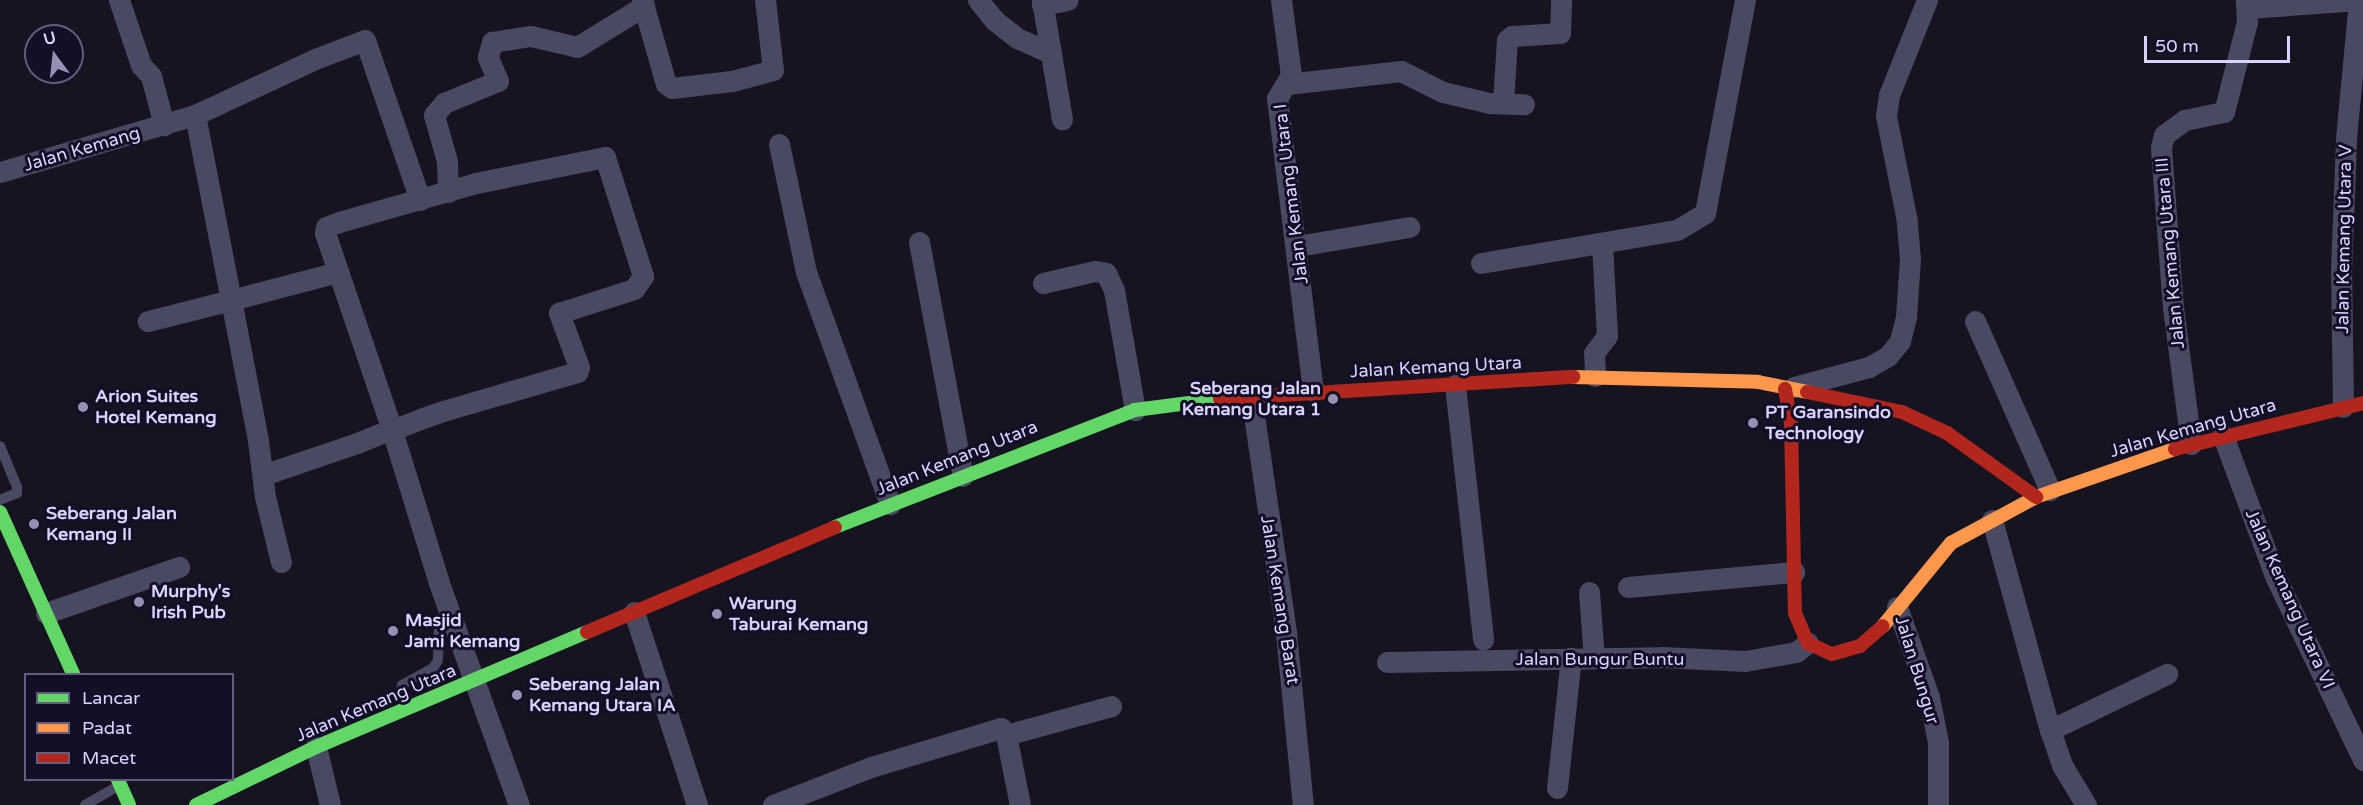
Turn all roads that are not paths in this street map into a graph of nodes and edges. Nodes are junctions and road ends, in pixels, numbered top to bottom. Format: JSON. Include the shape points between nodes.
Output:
{"nodes":[{"id":1,"x":119,"y":0,"type":"edge"},
{"id":2,"x":765,"y":0,"type":"edge"},
{"id":3,"x":978,"y":0,"type":"edge"},
{"id":4,"x":1068,"y":0,"type":"edge"},
{"id":5,"x":1281,"y":0,"type":"edge"},
{"id":6,"x":1561,"y":0,"type":"edge"},
{"id":7,"x":1745,"y":0,"type":"edge"},
{"id":8,"x":1927,"y":0,"type":"edge"},
{"id":9,"x":2359,"y":0,"type":"edge"},
{"id":10,"x":643,"y":3,"type":"edge"},
{"id":11,"x":1042,"y":3,"type":"edge"},
{"id":12,"x":2247,"y":4,"type":"edge"},
{"id":13,"x":1050,"y":53,"type":"junction"},
{"id":14,"x":1287,"y":84,"type":"junction"},
{"id":15,"x":195,"y":115,"type":"junction"},
{"id":16,"x":1062,"y":118,"type":"dead end"},
{"id":17,"x":164,"y":125,"type":"junction"},
{"id":18,"x":779,"y":144,"type":"dead end"},
{"id":19,"x":0,"y":172,"type":"edge"},
{"id":20,"x":448,"y":192,"type":"junction"},
{"id":21,"x":420,"y":200,"type":"junction"},
{"id":22,"x":1409,"y":227,"type":"dead end"},
{"id":23,"x":919,"y":242,"type":"dead end"},
{"id":24,"x":1602,"y":245,"type":"junction"},
{"id":25,"x":1297,"y":246,"type":"junction"},
{"id":26,"x":1481,"y":263,"type":"dead end"},
{"id":27,"x":338,"y":272,"type":"junction"},
{"id":28,"x":1043,"y":283,"type":"dead end"},
{"id":29,"x":231,"y":300,"type":"junction"},
{"id":30,"x":148,"y":321,"type":"dead end"},
{"id":31,"x":1975,"y":321,"type":"dead end"},
{"id":32,"x":1595,"y":376,"type":"junction"},
{"id":33,"x":1455,"y":385,"type":"junction"},
{"id":34,"x":1785,"y":389,"type":"junction"},
{"id":35,"x":1313,"y":391,"type":"junction"},
{"id":36,"x":1251,"y":395,"type":"junction"},
{"id":37,"x":2353,"y":405,"type":"edge"},
{"id":38,"x":1135,"y":410,"type":"junction"},
{"id":39,"x":392,"y":430,"type":"junction"},
{"id":40,"x":2223,"y":436,"type":"junction"},
{"id":41,"x":2191,"y":444,"type":"junction"},
{"id":42,"x":0,"y":446,"type":"edge"},
{"id":43,"x":263,"y":475,"type":"junction"},
{"id":44,"x":963,"y":476,"type":"junction"},
{"id":45,"x":2043,"y":494,"type":"junction"},
{"id":46,"x":0,"y":500,"type":"edge"},
{"id":47,"x":890,"y":504,"type":"junction"},
{"id":48,"x":0,"y":512,"type":"edge"},
{"id":49,"x":1992,"y":520,"type":"junction"},
{"id":50,"x":8,"y":553,"type":"edge"},
{"id":51,"x":281,"y":562,"type":"dead end"},
{"id":52,"x":179,"y":567,"type":"dead end"},
{"id":53,"x":1794,"y":572,"type":"junction"},
{"id":54,"x":1628,"y":587,"type":"dead end"},
{"id":55,"x":1589,"y":592,"type":"dead end"},
{"id":56,"x":1897,"y":607,"type":"junction"},
{"id":57,"x":634,"y":612,"type":"junction"},
{"id":58,"x":46,"y":613,"type":"junction"},
{"id":59,"x":452,"y":621,"type":"junction"},
{"id":60,"x":1483,"y":639,"type":"dead end"},
{"id":61,"x":1808,"y":643,"type":"junction"},
{"id":62,"x":1571,"y":658,"type":"junction"},
{"id":63,"x":1594,"y":658,"type":"junction"},
{"id":64,"x":1387,"y":662,"type":"dead end"},
{"id":65,"x":71,"y":673,"type":"edge"},
{"id":66,"x":2168,"y":674,"type":"dead end"},
{"id":67,"x":473,"y":680,"type":"junction"},
{"id":68,"x":400,"y":696,"type":"dead end"},
{"id":69,"x":1111,"y":706,"type":"dead end"},
{"id":70,"x":2050,"y":730,"type":"junction"},
{"id":71,"x":1006,"y":735,"type":"junction"},
{"id":72,"x":316,"y":747,"type":"junction"},
{"id":73,"x":2363,"y":760,"type":"edge"},
{"id":74,"x":119,"y":782,"type":"edge"},
{"id":75,"x":1557,"y":788,"type":"dead end"},
{"id":76,"x":85,"y":805,"type":"edge"},
{"id":77,"x":129,"y":805,"type":"edge"},
{"id":78,"x":196,"y":805,"type":"edge"},
{"id":79,"x":330,"y":805,"type":"edge"},
{"id":80,"x":519,"y":805,"type":"edge"},
{"id":81,"x":696,"y":805,"type":"edge"},
{"id":82,"x":773,"y":805,"type":"edge"},
{"id":83,"x":1020,"y":805,"type":"edge"},
{"id":84,"x":1304,"y":805,"type":"edge"},
{"id":85,"x":1938,"y":805,"type":"edge"},
{"id":86,"x":2086,"y":805,"type":"edge"}],
"edges":[{"from":1,"to":17,"type":"street","via":[[141,65],[151,76]]},
{"from":2,"to":10,"type":"street","via":[[774,70],[732,81],[672,88],[666,84]]},
{"from":3,"to":13,"type":"street","via":[[1017,38]]},
{"from":4,"to":11,"type":"street"},
{"from":5,"to":14,"type":"street","name":"Jalan Kemang Utara I","via":[[1291,53]]},
{"from":6,"to":14,"type":"street","via":[[1560,33],[1512,36],[1507,40],[1514,104],[1443,92],[1401,71]]},
{"from":7,"to":24,"type":"street","via":[[1705,213],[1677,230]]},
{"from":8,"to":34,"type":"street","via":[[1889,95],[1886,116],[1907,221],[1910,259],[1906,317],[1900,340],[1888,356],[1869,368]]},
{"from":9,"to":12,"type":"street"},
{"from":9,"to":37,"type":"street","name":"Jalan Kemang Utara V","via":[[2346,138],[2341,271]]},
{"from":10,"to":20,"type":"street","via":[[577,47],[531,36],[492,42],[488,57],[498,81],[444,103],[434,116],[447,160]]},
{"from":11,"to":13,"type":"street"},
{"from":12,"to":41,"type":"street","name":"Jalan Kemang Utara III","via":[[2224,112],[2174,126],[2164,135],[2161,147],[2173,308]]},
{"from":13,"to":16,"type":"street"},
{"from":14,"to":25,"type":"street","name":"Jalan Kemang Utara I","via":[[1277,98]]},
{"from":15,"to":17,"type":"street","name":"Jalan Kemang"},
{"from":15,"to":21,"type":"street","name":"Jalan Kemang","via":[[365,40]]},
{"from":15,"to":29,"type":"street"},
{"from":17,"to":19,"type":"street","name":"Jalan Kemang"},
{"from":18,"to":47,"type":"street","via":[[807,272]]},
{"from":20,"to":21,"type":"street"},
{"from":20,"to":39,"type":"street","via":[[522,172],[604,157],[643,276],[634,289],[559,313],[579,367],[577,372]]},
{"from":21,"to":27,"type":"street","via":[[326,227]]},
{"from":22,"to":25,"type":"street"},
{"from":23,"to":44,"type":"street"},
{"from":24,"to":26,"type":"street"},
{"from":24,"to":32,"type":"street","via":[[1607,336],[1594,353]]},
{"from":25,"to":35,"type":"street","name":"Jalan Kemang Utara I"},
{"from":27,"to":29,"type":"street"},
{"from":27,"to":39,"type":"street"},
{"from":28,"to":38,"type":"street","via":[[1095,271],[1106,273],[1114,290]]},
{"from":29,"to":30,"type":"street"},
{"from":29,"to":43,"type":"street"},
{"from":31,"to":45,"type":"street"},
{"from":32,"to":33,"type":"street","name":"Jalan Kemang Utara"},
{"from":32,"to":34,"type":"street","name":"Jalan Kemang Utara","via":[[1742,381]]},
{"from":33,"to":35,"type":"street","name":"Jalan Kemang Utara"},
{"from":33,"to":60,"type":"street"},
{"from":34,"to":45,"type":"street","name":"Jalan Kemang Utara","via":[[1902,412],[1947,433]]},
{"from":34,"to":53,"type":"street","via":[[1791,424]]},
{"from":35,"to":36,"type":"street","name":"Jalan Kemang Utara"},
{"from":36,"to":38,"type":"street","name":"Jalan Kemang Utara"},
{"from":36,"to":84,"type":"street","name":"Jalan Kemang Barat","via":[[1286,633]]},
{"from":37,"to":40,"type":"street","name":"Jalan Kemang Utara"},
{"from":38,"to":44,"type":"street","name":"Jalan Kemang Utara"},
{"from":39,"to":43,"type":"street"},
{"from":39,"to":59,"type":"street"},
{"from":40,"to":41,"type":"street","name":"Jalan Kemang Utara"},
{"from":40,"to":73,"type":"street","name":"Jalan Kemang Utara VI","via":[[2276,576]]},
{"from":41,"to":45,"type":"street","name":"Jalan Kemang Utara"},
{"from":42,"to":46,"type":"lane","via":[[17,487],[16,493]]},
{"from":43,"to":51,"type":"street"},
{"from":44,"to":47,"type":"street","name":"Jalan Kemang Utara"},
{"from":45,"to":49,"type":"street","name":"Jalan Kemang Utara"},
{"from":47,"to":57,"type":"street","name":"Jalan Kemang Utara"},
{"from":48,"to":50,"type":"street"},
{"from":49,"to":56,"type":"street","name":"Jalan Kemang Utara","via":[[1939,554]]},
{"from":49,"to":70,"type":"street"},
{"from":50,"to":58,"type":"street"},
{"from":52,"to":58,"type":"street"},
{"from":53,"to":54,"type":"street"},
{"from":53,"to":61,"type":"street","via":[[1795,613]]},
{"from":55,"to":63,"type":"street"},
{"from":56,"to":61,"type":"street","name":"Jalan Kemang Utara","via":[[1860,646],[1832,654]]},
{"from":56,"to":85,"type":"street","name":"Jalan Bungur","via":[[1929,697],[1938,742]]},
{"from":57,"to":67,"type":"street","name":"Jalan Kemang Utara"},
{"from":57,"to":81,"type":"street"},
{"from":58,"to":65,"type":"street"},
{"from":59,"to":67,"type":"street"},
{"from":59,"to":68,"type":"lane","via":[[437,633],[438,660],[434,667],[402,685]]},
{"from":61,"to":63,"type":"street","name":"Jalan Bungur Buntu","via":[[1796,652],[1745,662]]},
{"from":62,"to":63,"type":"street","name":"Jalan Bungur Buntu"},
{"from":62,"to":64,"type":"street","name":"Jalan Bungur Buntu"},
{"from":62,"to":75,"type":"street"},
{"from":66,"to":70,"type":"street"},
{"from":67,"to":72,"type":"street","name":"Jalan Kemang Utara"},
{"from":67,"to":80,"type":"street"},
{"from":69,"to":71,"type":"street"},
{"from":70,"to":86,"type":"street","via":[[2062,765]]},
{"from":71,"to":82,"type":"street","via":[[1001,728],[995,728],[871,767]]},
{"from":71,"to":83,"type":"street"},
{"from":72,"to":78,"type":"street","name":"Jalan Kemang Utara"},
{"from":72,"to":79,"type":"street"},
{"from":74,"to":76,"type":"lane"},
{"from":74,"to":77,"type":"street"}]}
